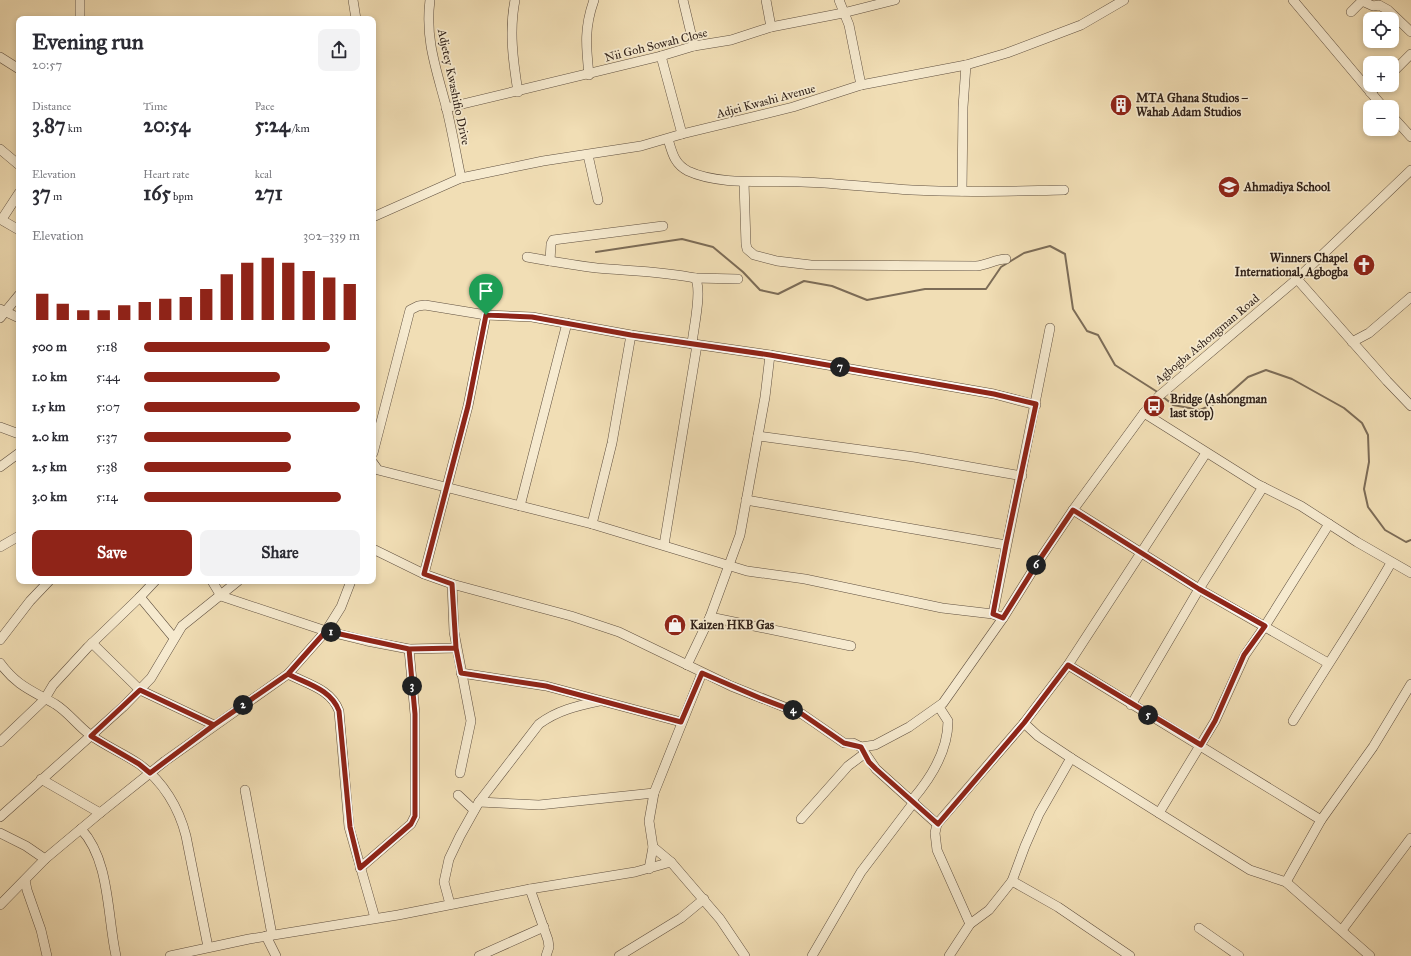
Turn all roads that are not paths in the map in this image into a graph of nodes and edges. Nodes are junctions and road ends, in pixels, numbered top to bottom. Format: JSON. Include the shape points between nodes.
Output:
{"nodes":[{"id":1,"x":80,"y":0,"type":"edge"},
{"id":2,"x":352,"y":0,"type":"edge"},
{"id":3,"x":430,"y":0,"type":"edge"},
{"id":4,"x":515,"y":0,"type":"edge"},
{"id":5,"x":594,"y":0,"type":"edge"},
{"id":6,"x":683,"y":0,"type":"edge"},
{"id":7,"x":766,"y":0,"type":"edge"},
{"id":8,"x":839,"y":0,"type":"edge"},
{"id":9,"x":895,"y":0,"type":"edge"},
{"id":10,"x":1124,"y":0,"type":"edge"},
{"id":11,"x":1293,"y":0,"type":"edge"},
{"id":12,"x":1351,"y":12,"type":"dead end"},
{"id":13,"x":844,"y":14,"type":"junction"},
{"id":14,"x":80,"y":16,"type":"edge"},
{"id":15,"x":355,"y":16,"type":"edge"},
{"id":16,"x":771,"y":27,"type":"junction"},
{"id":17,"x":1411,"y":32,"type":"edge"},
{"id":18,"x":694,"y":46,"type":"junction"},
{"id":19,"x":1411,"y":54,"type":"edge"},
{"id":20,"x":661,"y":56,"type":"junction"},
{"id":21,"x":0,"y":57,"type":"edge"},
{"id":22,"x":966,"y":66,"type":"junction"},
{"id":23,"x":1399,"y":66,"type":"edge"},
{"id":24,"x":16,"y":67,"type":"edge"},
{"id":25,"x":589,"y":75,"type":"junction"},
{"id":26,"x":1363,"y":84,"type":"edge"},
{"id":27,"x":861,"y":85,"type":"junction"},
{"id":28,"x":518,"y":92,"type":"junction"},
{"id":29,"x":1370,"y":92,"type":"edge"},
{"id":30,"x":1377,"y":100,"type":"edge"},
{"id":31,"x":446,"y":108,"type":"junction"},
{"id":32,"x":1399,"y":124,"type":"edge"},
{"id":33,"x":682,"y":134,"type":"junction"},
{"id":34,"x":1411,"y":137,"type":"edge"},
{"id":35,"x":668,"y":139,"type":"junction"},
{"id":36,"x":0,"y":149,"type":"edge"},
{"id":37,"x":588,"y":155,"type":"junction"},
{"id":38,"x":16,"y":162,"type":"edge"},
{"id":39,"x":1411,"y":170,"type":"edge"},
{"id":40,"x":461,"y":178,"type":"junction"},
{"id":41,"x":744,"y":182,"type":"junction"},
{"id":42,"x":1064,"y":190,"type":"dead end"},
{"id":43,"x":962,"y":191,"type":"junction"},
{"id":44,"x":16,"y":197,"type":"edge"},
{"id":45,"x":598,"y":200,"type":"dead end"},
{"id":46,"x":376,"y":216,"type":"edge"},
{"id":47,"x":1,"y":219,"type":"edge"},
{"id":48,"x":663,"y":226,"type":"dead end"},
{"id":49,"x":16,"y":228,"type":"edge"},
{"id":50,"x":550,"y":253,"type":"junction"},
{"id":51,"x":527,"y":257,"type":"dead end"},
{"id":52,"x":1006,"y":259,"type":"dead end"},
{"id":53,"x":695,"y":278,"type":"junction"},
{"id":54,"x":738,"y":279,"type":"dead end"},
{"id":55,"x":1297,"y":279,"type":"junction"},
{"id":56,"x":1411,"y":297,"type":"edge"},
{"id":57,"x":16,"y":298,"type":"edge"},
{"id":58,"x":2,"y":313,"type":"edge"},
{"id":59,"x":486,"y":315,"type":"junction"},
{"id":60,"x":16,"y":317,"type":"edge"},
{"id":61,"x":567,"y":323,"type":"junction"},
{"id":62,"x":1050,"y":328,"type":"dead end"},
{"id":63,"x":631,"y":335,"type":"junction"},
{"id":64,"x":1352,"y":342,"type":"junction"},
{"id":65,"x":694,"y":345,"type":"junction"},
{"id":66,"x":770,"y":355,"type":"junction"},
{"id":67,"x":1409,"y":400,"type":"edge"},
{"id":68,"x":1036,"y":404,"type":"junction"},
{"id":69,"x":1144,"y":413,"type":"junction"},
{"id":70,"x":0,"y":427,"type":"edge"},
{"id":71,"x":16,"y":433,"type":"edge"},
{"id":72,"x":758,"y":436,"type":"junction"},
{"id":73,"x":376,"y":442,"type":"edge"},
{"id":74,"x":1206,"y":453,"type":"junction"},
{"id":75,"x":16,"y":455,"type":"edge"},
{"id":76,"x":0,"y":467,"type":"edge"},
{"id":77,"x":376,"y":467,"type":"edge"},
{"id":78,"x":1022,"y":476,"type":"junction"},
{"id":79,"x":448,"y":487,"type":"junction"},
{"id":80,"x":1263,"y":487,"type":"junction"},
{"id":81,"x":746,"y":500,"type":"junction"},
{"id":82,"x":520,"y":506,"type":"junction"},
{"id":83,"x":1073,"y":510,"type":"junction"},
{"id":84,"x":592,"y":524,"type":"junction"},
{"id":85,"x":1329,"y":524,"type":"junction"},
{"id":86,"x":16,"y":538,"type":"edge"},
{"id":87,"x":664,"y":545,"type":"junction"},
{"id":88,"x":1006,"y":545,"type":"junction"},
{"id":89,"x":0,"y":546,"type":"edge"},
{"id":90,"x":376,"y":550,"type":"edge"},
{"id":91,"x":1140,"y":552,"type":"junction"},
{"id":92,"x":1391,"y":563,"type":"junction"},
{"id":93,"x":728,"y":566,"type":"junction"},
{"id":94,"x":1411,"y":573,"type":"edge"},
{"id":95,"x":424,"y":574,"type":"junction"},
{"id":96,"x":46,"y":584,"type":"edge"},
{"id":97,"x":152,"y":584,"type":"edge"},
{"id":98,"x":214,"y":584,"type":"edge"},
{"id":99,"x":235,"y":584,"type":"edge"},
{"id":100,"x":350,"y":584,"type":"edge"},
{"id":101,"x":452,"y":584,"type":"junction"},
{"id":102,"x":1199,"y":589,"type":"junction"},
{"id":103,"x":221,"y":596,"type":"junction"},
{"id":104,"x":140,"y":597,"type":"junction"},
{"id":105,"x":993,"y":614,"type":"junction"},
{"id":106,"x":710,"y":617,"type":"junction"},
{"id":107,"x":1003,"y":618,"type":"junction"},
{"id":108,"x":1265,"y":626,"type":"junction"},
{"id":109,"x":326,"y":631,"type":"junction"},
{"id":110,"x":174,"y":638,"type":"junction"},
{"id":111,"x":0,"y":640,"type":"edge"},
{"id":112,"x":92,"y":643,"type":"junction"},
{"id":113,"x":851,"y":646,"type":"dead end"},
{"id":114,"x":456,"y":648,"type":"junction"},
{"id":115,"x":409,"y":649,"type":"junction"},
{"id":116,"x":0,"y":662,"type":"edge"},
{"id":117,"x":1328,"y":663,"type":"junction"},
{"id":118,"x":687,"y":665,"type":"junction"},
{"id":119,"x":1068,"y":665,"type":"junction"},
{"id":120,"x":461,"y":673,"type":"junction"},
{"id":121,"x":702,"y":673,"type":"junction"},
{"id":122,"x":288,"y":674,"type":"junction"},
{"id":123,"x":1411,"y":684,"type":"edge"},
{"id":124,"x":140,"y":690,"type":"junction"},
{"id":125,"x":44,"y":700,"type":"junction"},
{"id":126,"x":600,"y":701,"type":"junction"},
{"id":127,"x":1131,"y":704,"type":"junction"},
{"id":128,"x":939,"y":707,"type":"junction"},
{"id":129,"x":1293,"y":721,"type":"dead end"},
{"id":130,"x":681,"y":722,"type":"junction"},
{"id":131,"x":1024,"y":723,"type":"junction"},
{"id":132,"x":214,"y":725,"type":"junction"},
{"id":133,"x":91,"y":736,"type":"junction"},
{"id":134,"x":0,"y":742,"type":"edge"},
{"id":135,"x":1201,"y":745,"type":"junction"},
{"id":136,"x":863,"y":750,"type":"junction"},
{"id":137,"x":1071,"y":758,"type":"junction"},
{"id":138,"x":150,"y":773,"type":"junction"},
{"id":139,"x":460,"y":773,"type":"dead end"},
{"id":140,"x":41,"y":778,"type":"junction"},
{"id":141,"x":245,"y":790,"type":"dead end"},
{"id":142,"x":654,"y":793,"type":"junction"},
{"id":143,"x":458,"y":795,"type":"dead end"},
{"id":144,"x":913,"y":801,"type":"junction"},
{"id":145,"x":477,"y":806,"type":"junction"},
{"id":146,"x":100,"y":813,"type":"junction"},
{"id":147,"x":1159,"y":813,"type":"junction"},
{"id":148,"x":0,"y":817,"type":"edge"},
{"id":149,"x":801,"y":819,"type":"dead end"},
{"id":150,"x":1321,"y":820,"type":"junction"},
{"id":151,"x":938,"y":824,"type":"junction"},
{"id":152,"x":81,"y":829,"type":"junction"},
{"id":153,"x":0,"y":833,"type":"edge"},
{"id":154,"x":1411,"y":838,"type":"edge"},
{"id":155,"x":653,"y":847,"type":"junction"},
{"id":156,"x":45,"y":859,"type":"junction"},
{"id":157,"x":671,"y":862,"type":"junction"},
{"id":158,"x":360,"y":868,"type":"junction"},
{"id":159,"x":649,"y":869,"type":"junction"},
{"id":160,"x":25,"y":880,"type":"junction"},
{"id":161,"x":1012,"y":881,"type":"junction"},
{"id":162,"x":1286,"y":882,"type":"junction"},
{"id":163,"x":530,"y":889,"type":"junction"},
{"id":164,"x":704,"y":899,"type":"junction"},
{"id":165,"x":450,"y":904,"type":"junction"},
{"id":166,"x":0,"y":905,"type":"edge"},
{"id":167,"x":375,"y":918,"type":"junction"},
{"id":168,"x":970,"y":924,"type":"junction"},
{"id":169,"x":544,"y":927,"type":"junction"},
{"id":170,"x":1199,"y":928,"type":"dead end"},
{"id":171,"x":1342,"y":930,"type":"junction"},
{"id":172,"x":269,"y":935,"type":"junction"},
{"id":173,"x":208,"y":947,"type":"junction"},
{"id":174,"x":185,"y":954,"type":"edge"},
{"id":175,"x":47,"y":956,"type":"edge"},
{"id":176,"x":116,"y":956,"type":"edge"},
{"id":177,"x":170,"y":956,"type":"edge"},
{"id":178,"x":276,"y":956,"type":"edge"},
{"id":179,"x":479,"y":956,"type":"edge"},
{"id":180,"x":546,"y":956,"type":"edge"},
{"id":181,"x":618,"y":956,"type":"edge"},
{"id":182,"x":745,"y":956,"type":"edge"},
{"id":183,"x":812,"y":956,"type":"edge"},
{"id":184,"x":949,"y":956,"type":"edge"},
{"id":185,"x":1130,"y":956,"type":"edge"},
{"id":186,"x":1239,"y":956,"type":"edge"},
{"id":187,"x":1370,"y":956,"type":"edge"}],
"edges":[{"from":1,"to":14,"type":"street"},
{"from":2,"to":15,"type":"street"},
{"from":3,"to":31,"type":"street","name":"Adjetey Kwashifio Drive","via":[[428,38]]},
{"from":4,"to":28,"type":"street","via":[[512,24]]},
{"from":5,"to":25,"type":"street","via":[[587,19],[586,54]]},
{"from":6,"to":18,"type":"street"},
{"from":7,"to":16,"type":"street"},
{"from":8,"to":13,"type":"street"},
{"from":9,"to":13,"type":"street","name":"Nii Goh Sowah Close"},
{"from":10,"to":22,"type":"street","name":"Adjei Kwashi Avenue","via":[[1081,25]]},
{"from":11,"to":26,"type":"street"},
{"from":12,"to":17,"type":"street","via":[[1362,1],[1373,6],[1379,5]]},
{"from":13,"to":16,"type":"street","name":"Nii Goh Sowah Close"},
{"from":13,"to":27,"type":"street"},
{"from":16,"to":18,"type":"street","name":"Nii Goh Sowah Close","via":[[730,40]]},
{"from":18,"to":20,"type":"street","name":"Nii Goh Sowah Close"},
{"from":19,"to":23,"type":"street"},
{"from":20,"to":25,"type":"street","name":"Nii Goh Sowah Close"},
{"from":20,"to":33,"type":"street"},
{"from":21,"to":24,"type":"street"},
{"from":22,"to":27,"type":"street","name":"Adjei Kwashi Avenue"},
{"from":22,"to":43,"type":"street"},
{"from":25,"to":28,"type":"street","name":"Nii Goh Sowah Close"},
{"from":27,"to":33,"type":"street","name":"Adjei Kwashi Avenue","via":[[793,107]]},
{"from":28,"to":31,"type":"street","name":"Nii Goh Sowah Close"},
{"from":29,"to":30,"type":"street"},
{"from":31,"to":40,"type":"street","name":"Adjetey Kwashifio Drive"},
{"from":32,"to":34,"type":"street"},
{"from":33,"to":35,"type":"street","name":"Adjei Kwashi Avenue"},
{"from":35,"to":37,"type":"street","name":"Adjei Kwashi Avenue"},
{"from":35,"to":41,"type":"street","via":[[674,158],[687,170],[699,175]]},
{"from":36,"to":38,"type":"street"},
{"from":37,"to":40,"type":"street","name":"Adjei Kwashi Avenue","via":[[543,161]]},
{"from":37,"to":45,"type":"street"},
{"from":39,"to":55,"type":"street","name":"Agbogba Ashongman Road"},
{"from":40,"to":46,"type":"street","name":"Adjei Kwashi Avenue"},
{"from":41,"to":43,"type":"street","via":[[788,181]]},
{"from":41,"to":52,"type":"street","via":[[746,244],[747,249],[754,255],[778,261],[837,266],[976,266]]},
{"from":42,"to":43,"type":"street"},
{"from":44,"to":47,"type":"street"},
{"from":47,"to":49,"type":"street"},
{"from":48,"to":50,"type":"street","via":[[554,240]]},
{"from":50,"to":51,"type":"street"},
{"from":50,"to":53,"type":"street","via":[[598,268],[662,272]]},
{"from":53,"to":54,"type":"street"},
{"from":53,"to":65,"type":"street","via":[[698,281],[698,293]]},
{"from":55,"to":64,"type":"street"},
{"from":55,"to":69,"type":"street","name":"Agbogba Ashongman Road","via":[[1179,378]]},
{"from":56,"to":64,"type":"street","via":[[1369,333]]},
{"from":57,"to":58,"type":"street"},
{"from":58,"to":60,"type":"street"},
{"from":59,"to":61,"type":"street","via":[[532,317]]},
{"from":59,"to":73,"type":"street","via":[[425,305],[410,310]]},
{"from":59,"to":79,"type":"street","via":[[468,406]]},
{"from":61,"to":63,"type":"street"},
{"from":61,"to":82,"type":"street"},
{"from":62,"to":68,"type":"street"},
{"from":63,"to":65,"type":"street"},
{"from":63,"to":84,"type":"street","via":[[615,429]]},
{"from":64,"to":67,"type":"street"},
{"from":65,"to":66,"type":"street"},
{"from":65,"to":87,"type":"street"},
{"from":66,"to":68,"type":"street","via":[[994,394]]},
{"from":66,"to":72,"type":"street"},
{"from":68,"to":78,"type":"street"},
{"from":69,"to":74,"type":"street"},
{"from":69,"to":83,"type":"street","name":"Agbogba Ashongman Road"},
{"from":70,"to":71,"type":"street"},
{"from":72,"to":78,"type":"street"},
{"from":72,"to":81,"type":"street"},
{"from":74,"to":80,"type":"street"},
{"from":74,"to":91,"type":"street"},
{"from":75,"to":76,"type":"street"},
{"from":77,"to":79,"type":"street","via":[[378,470]]},
{"from":78,"to":88,"type":"street"},
{"from":79,"to":82,"type":"street"},
{"from":79,"to":95,"type":"street"},
{"from":80,"to":85,"type":"street","via":[[1301,506]]},
{"from":80,"to":102,"type":"street"},
{"from":81,"to":88,"type":"street"},
{"from":81,"to":93,"type":"street","via":[[740,535]]},
{"from":82,"to":84,"type":"street"},
{"from":83,"to":91,"type":"street"},
{"from":83,"to":107,"type":"street","name":"Agbogba Ashongman Road"},
{"from":84,"to":87,"type":"street"},
{"from":85,"to":92,"type":"street"},
{"from":85,"to":108,"type":"street"},
{"from":86,"to":89,"type":"street"},
{"from":87,"to":93,"type":"street"},
{"from":88,"to":105,"type":"street"},
{"from":90,"to":95,"type":"street"},
{"from":91,"to":102,"type":"street"},
{"from":91,"to":119,"type":"street"},
{"from":92,"to":94,"type":"street"},
{"from":92,"to":117,"type":"street"},
{"from":93,"to":105,"type":"street","via":[[763,574],[805,579],[942,608]]},
{"from":93,"to":106,"type":"street"},
{"from":95,"to":101,"type":"street"},
{"from":96,"to":111,"type":"street"},
{"from":97,"to":104,"type":"street"},
{"from":98,"to":103,"type":"street"},
{"from":99,"to":103,"type":"street"},
{"from":100,"to":109,"type":"street","via":[[341,607]]},
{"from":101,"to":114,"type":"street"},
{"from":101,"to":118,"type":"street","via":[[619,632]]},
{"from":102,"to":108,"type":"street"},
{"from":102,"to":127,"type":"street"},
{"from":103,"to":109,"type":"street"},
{"from":103,"to":110,"type":"street","via":[[189,619]]},
{"from":104,"to":110,"type":"street"},
{"from":104,"to":112,"type":"street"},
{"from":105,"to":107,"type":"street"},
{"from":106,"to":113,"type":"street"},
{"from":106,"to":118,"type":"street"},
{"from":107,"to":128,"type":"street","name":"Agbogba Ashongman Road"},
{"from":108,"to":117,"type":"street"},
{"from":108,"to":135,"type":"street","via":[[1244,655],[1215,721]]},
{"from":109,"to":115,"type":"street"},
{"from":109,"to":122,"type":"street"},
{"from":110,"to":124,"type":"street","via":[[151,678]]},
{"from":112,"to":124,"type":"street"},
{"from":112,"to":125,"type":"street","via":[[53,685]]},
{"from":114,"to":115,"type":"street"},
{"from":114,"to":120,"type":"street"},
{"from":115,"to":158,"type":"street","via":[[415,714],[415,816],[411,824]]},
{"from":116,"to":125,"type":"street","via":[[18,684]]},
{"from":117,"to":129,"type":"street"},
{"from":118,"to":121,"type":"street"},
{"from":119,"to":127,"type":"street"},
{"from":119,"to":131,"type":"street"},
{"from":120,"to":126,"type":"street","via":[[546,686]]},
{"from":120,"to":139,"type":"street","via":[[471,721]]},
{"from":121,"to":130,"type":"street"},
{"from":121,"to":136,"type":"street","via":[[802,714],[844,743]]},
{"from":122,"to":132,"type":"street"},
{"from":122,"to":158,"type":"street","via":[[321,689],[335,702],[341,725],[350,827]]},
{"from":123,"to":150,"type":"street","via":[[1373,747]]},
{"from":124,"to":132,"type":"street"},
{"from":124,"to":133,"type":"street"},
{"from":125,"to":133,"type":"street","via":[[62,710]]},
{"from":125,"to":134,"type":"street"},
{"from":126,"to":130,"type":"street"},
{"from":126,"to":145,"type":"street","via":[[569,708],[551,715],[539,724]]},
{"from":127,"to":135,"type":"street"},
{"from":128,"to":136,"type":"street","name":"Agbogba Ashongman Road","via":[[910,728]]},
{"from":128,"to":144,"type":"street","via":[[948,721],[941,756]]},
{"from":130,"to":142,"type":"street"},
{"from":131,"to":137,"type":"street","via":[[1038,736]]},
{"from":131,"to":151,"type":"street"},
{"from":132,"to":138,"type":"street"},
{"from":133,"to":138,"type":"street"},
{"from":133,"to":140,"type":"street","via":[[80,748]]},
{"from":135,"to":147,"type":"street"},
{"from":135,"to":150,"type":"street"},
{"from":136,"to":144,"type":"street","via":[[876,769]]},
{"from":136,"to":149,"type":"street"},
{"from":137,"to":147,"type":"street"},
{"from":137,"to":161,"type":"street","via":[[1039,814]]},
{"from":138,"to":146,"type":"street"},
{"from":138,"to":173,"type":"street","via":[[173,801],[182,820]]},
{"from":140,"to":146,"type":"street"},
{"from":140,"to":148,"type":"street"},
{"from":141,"to":172,"type":"street"},
{"from":142,"to":145,"type":"street","via":[[539,805]]},
{"from":142,"to":155,"type":"street","via":[[649,821]]},
{"from":143,"to":145,"type":"street"},
{"from":144,"to":151,"type":"street"},
{"from":144,"to":183,"type":"street","via":[[861,872]]},
{"from":145,"to":165,"type":"street","via":[[449,859],[444,882]]},
{"from":146,"to":152,"type":"street"},
{"from":147,"to":162,"type":"street","via":[[1250,870]]},
{"from":150,"to":162,"type":"street"},
{"from":151,"to":168,"type":"street","via":[[935,833],[937,850]]},
{"from":152,"to":156,"type":"street"},
{"from":152,"to":176,"type":"street","via":[[90,838],[102,867]]},
{"from":153,"to":156,"type":"street"},
{"from":154,"to":171,"type":"street"},
{"from":155,"to":157,"type":"street"},
{"from":155,"to":159,"type":"street"},
{"from":156,"to":160,"type":"street"},
{"from":157,"to":159,"type":"street"},
{"from":157,"to":164,"type":"street"},
{"from":158,"to":167,"type":"street"},
{"from":159,"to":163,"type":"street"},
{"from":160,"to":166,"type":"street"},
{"from":160,"to":175,"type":"street"},
{"from":161,"to":168,"type":"street","via":[[989,910]]},
{"from":161,"to":185,"type":"street","via":[[1058,907]]},
{"from":162,"to":171,"type":"street"},
{"from":163,"to":165,"type":"street"},
{"from":163,"to":169,"type":"street"},
{"from":164,"to":181,"type":"street","via":[[681,918]]},
{"from":164,"to":182,"type":"street"},
{"from":165,"to":167,"type":"street"},
{"from":167,"to":172,"type":"street"},
{"from":168,"to":184,"type":"street"},
{"from":169,"to":179,"type":"street"},
{"from":169,"to":180,"type":"street","via":[[549,947]]},
{"from":170,"to":186,"type":"street"},
{"from":171,"to":187,"type":"street"},
{"from":172,"to":173,"type":"street"},
{"from":172,"to":178,"type":"street"},
{"from":173,"to":174,"type":"street"},
{"from":174,"to":177,"type":"street"}]}
